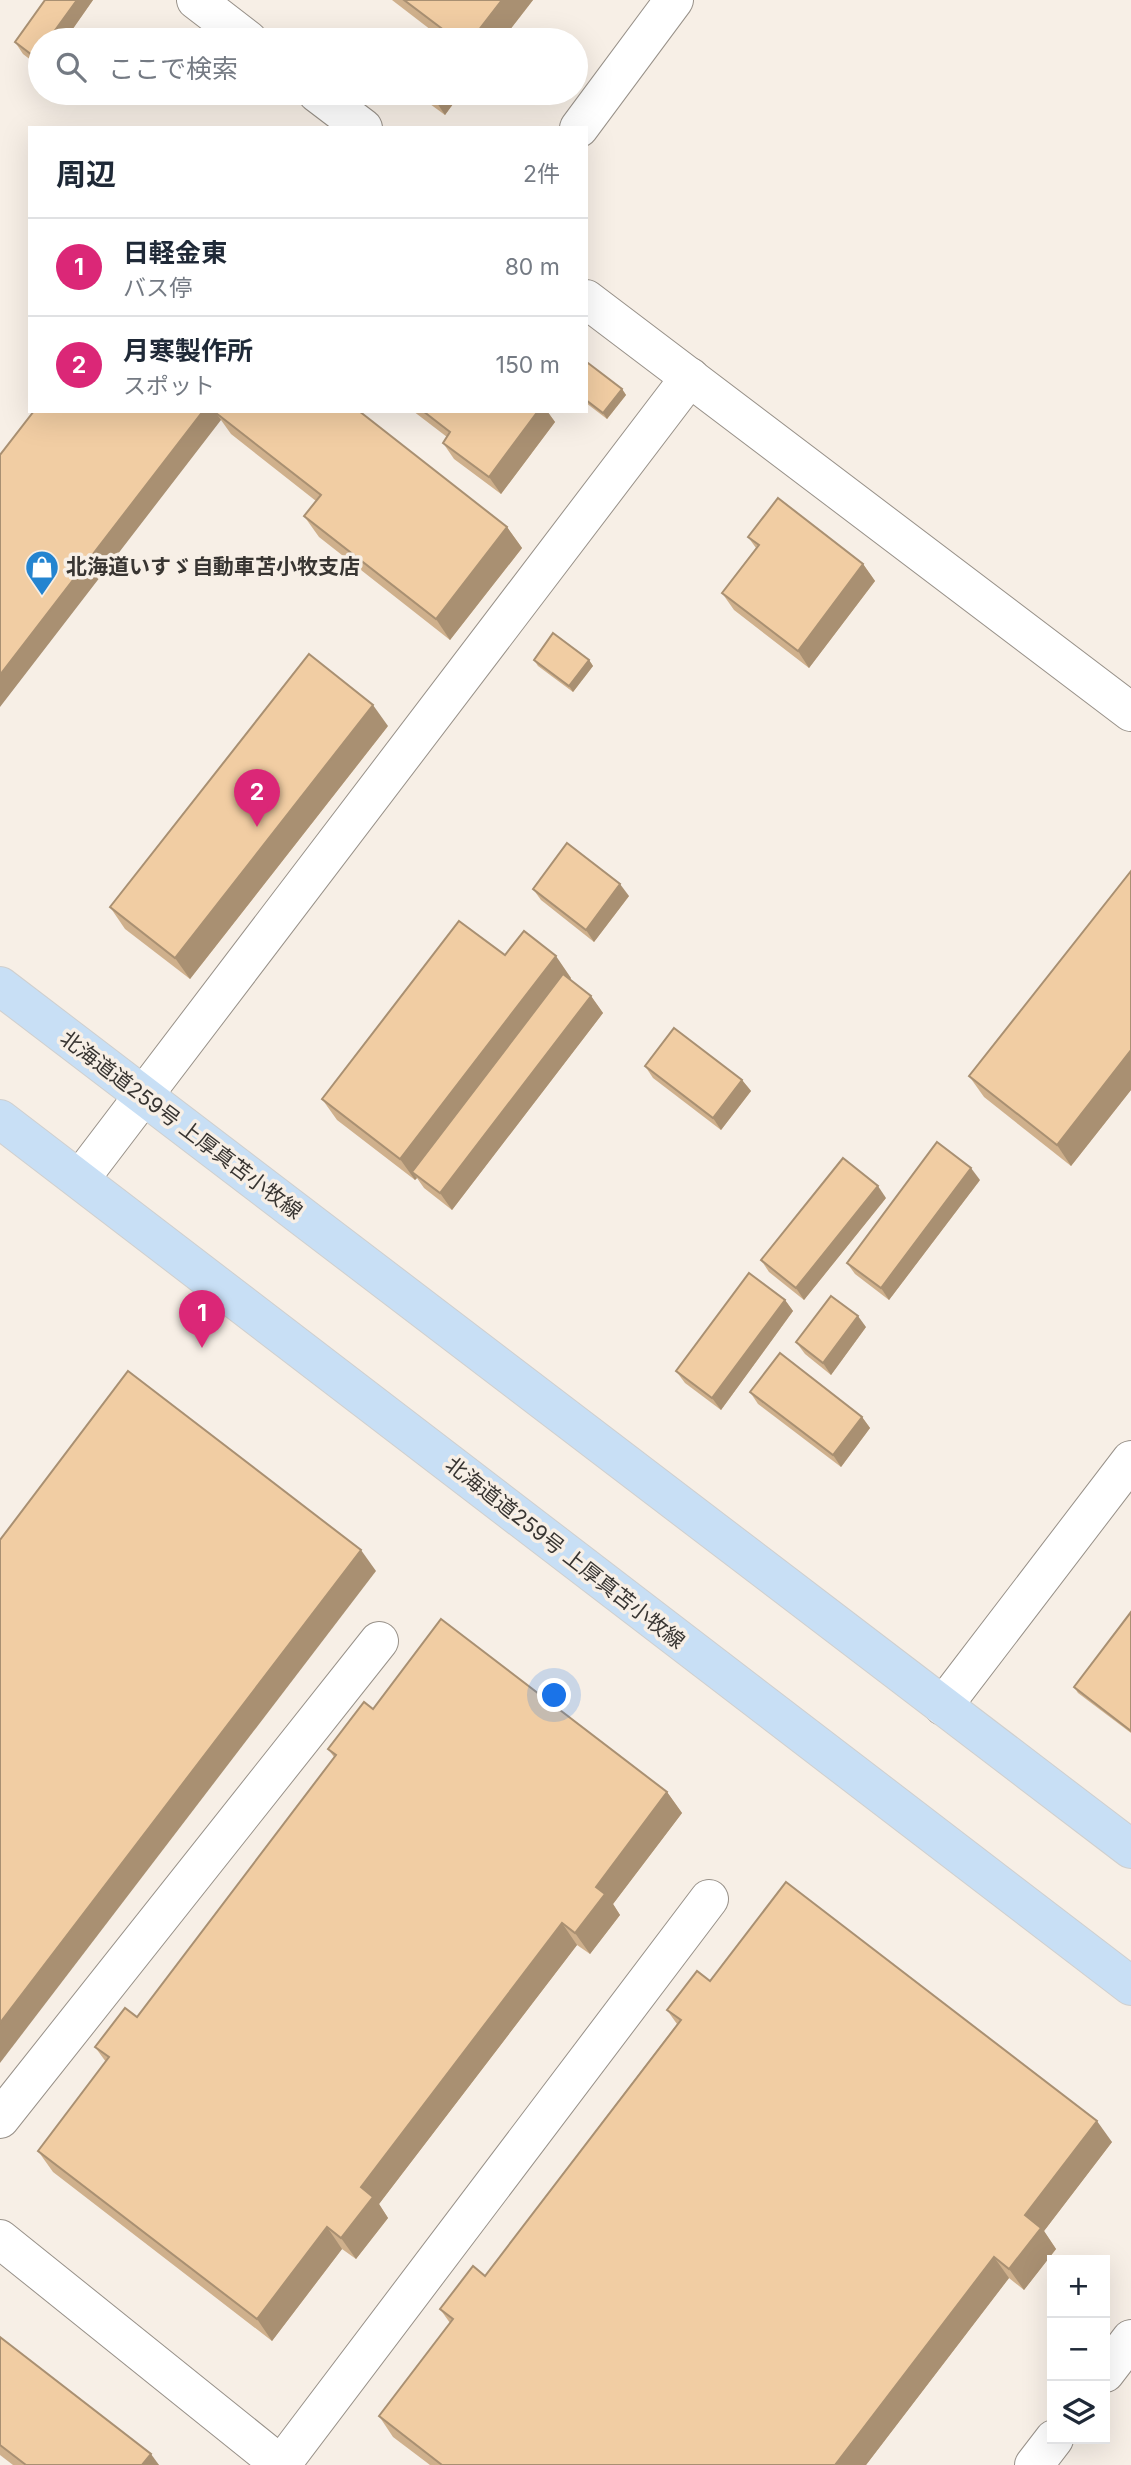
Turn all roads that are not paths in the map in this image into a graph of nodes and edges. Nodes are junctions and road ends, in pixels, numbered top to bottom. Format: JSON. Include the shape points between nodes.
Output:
{"nodes":[{"id":1,"x":196,"y":0,"type":"edge"},
{"id":2,"x":674,"y":0,"type":"edge"},
{"id":3,"x":232,"y":28,"type":"edge"},
{"id":4,"x":333,"y":105,"type":"edge"},
{"id":5,"x":360,"y":126,"type":"edge"},
{"id":6,"x":580,"y":126,"type":"edge"},
{"id":7,"x":588,"y":300,"type":"edge"},
{"id":8,"x":690,"y":377,"type":"junction"},
{"id":9,"x":1131,"y":712,"type":"edge"},
{"id":10,"x":0,"y":986,"type":"edge"},
{"id":11,"x":142,"y":1096,"type":"junction"},
{"id":12,"x":0,"y":1119,"type":"edge"},
{"id":13,"x":80,"y":1179,"type":"junction"},
{"id":14,"x":1131,"y":1460,"type":"edge"},
{"id":15,"x":379,"y":1641,"type":"dead end"},
{"id":16,"x":943,"y":1706,"type":"junction"},
{"id":17,"x":1131,"y":1849,"type":"edge"},
{"id":18,"x":709,"y":1899,"type":"dead end"},
{"id":19,"x":1131,"y":1986,"type":"edge"},
{"id":20,"x":0,"y":2119,"type":"edge"},
{"id":21,"x":0,"y":2239,"type":"edge"},
{"id":22,"x":1131,"y":2339,"type":"edge"},
{"id":23,"x":1110,"y":2366,"type":"edge"},
{"id":24,"x":1050,"y":2444,"type":"edge"},
{"id":25,"x":281,"y":2465,"type":"edge"},
{"id":26,"x":1034,"y":2465,"type":"edge"}],
"edges":[{"from":1,"to":3,"type":"street"},
{"from":2,"to":6,"type":"street"},
{"from":4,"to":5,"type":"street"},
{"from":7,"to":8,"type":"street"},
{"from":8,"to":9,"type":"street"},
{"from":8,"to":11,"type":"street"},
{"from":10,"to":11,"type":"main road","name":"北海道道259号 上厚真苫小牧線"},
{"from":11,"to":13,"type":"street"},
{"from":11,"to":16,"type":"main road","name":"北海道道259号 上厚真苫小牧線"},
{"from":12,"to":13,"type":"main road","name":"北海道道259号 上厚真苫小牧線"},
{"from":13,"to":19,"type":"main road","name":"北海道道259号 上厚真苫小牧線"},
{"from":14,"to":16,"type":"street"},
{"from":15,"to":20,"type":"street"},
{"from":16,"to":17,"type":"main road","name":"北海道道259号 上厚真苫小牧線"},
{"from":18,"to":25,"type":"street"},
{"from":21,"to":25,"type":"street"},
{"from":22,"to":23,"type":"street"},
{"from":24,"to":26,"type":"street"}]}
